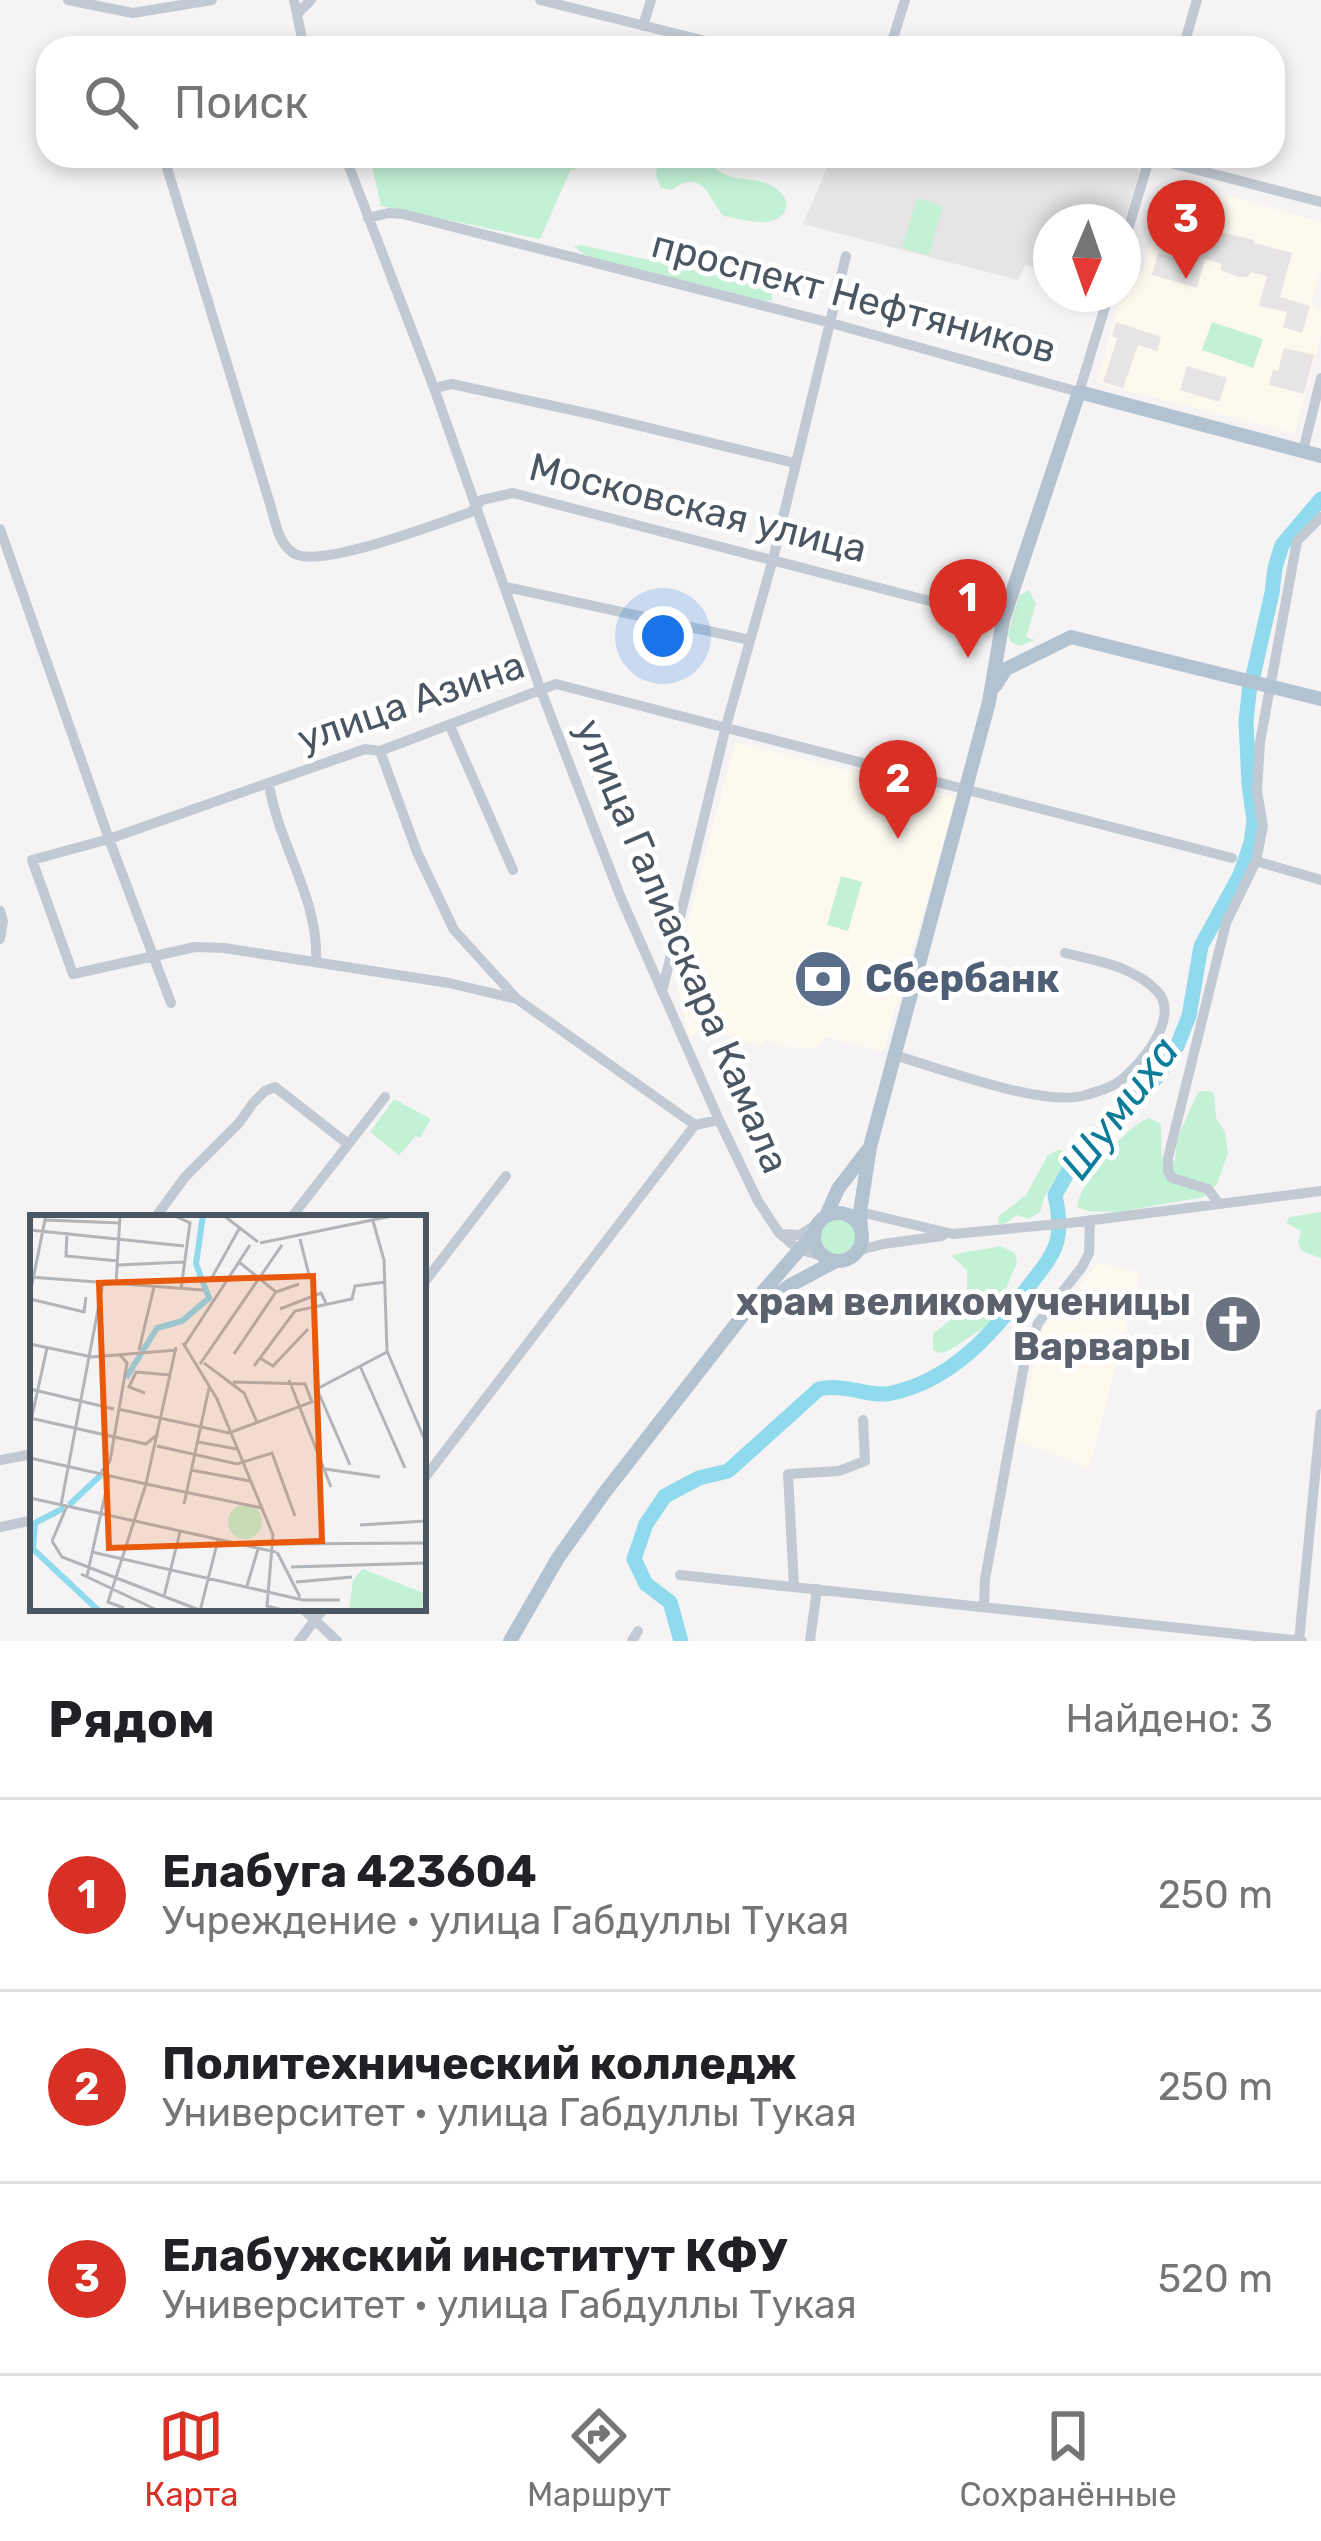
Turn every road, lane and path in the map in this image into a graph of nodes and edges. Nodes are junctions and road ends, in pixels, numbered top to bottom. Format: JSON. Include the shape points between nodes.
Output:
{"nodes":[{"id":1,"x":68,"y":0,"type":"edge"},
{"id":2,"x":212,"y":0,"type":"edge"},
{"id":3,"x":294,"y":0,"type":"edge"},
{"id":4,"x":311,"y":0,"type":"edge"},
{"id":5,"x":539,"y":0,"type":"edge"},
{"id":6,"x":651,"y":0,"type":"edge"},
{"id":7,"x":905,"y":0,"type":"edge"},
{"id":8,"x":1198,"y":0,"type":"edge"},
{"id":9,"x":297,"y":14,"type":"junction"},
{"id":10,"x":643,"y":26,"type":"junction"},
{"id":11,"x":302,"y":36,"type":"edge"},
{"id":12,"x":684,"y":36,"type":"edge"},
{"id":13,"x":894,"y":36,"type":"edge"},
{"id":14,"x":1187,"y":36,"type":"edge"},
{"id":15,"x":167,"y":168,"type":"edge"},
{"id":16,"x":349,"y":168,"type":"edge"},
{"id":17,"x":1145,"y":168,"type":"edge"},
{"id":18,"x":1193,"y":168,"type":"edge"},
{"id":19,"x":1321,"y":202,"type":"edge"},
{"id":20,"x":1135,"y":204,"type":"edge"},
{"id":21,"x":368,"y":218,"type":"junction"},
{"id":22,"x":846,"y":256,"type":"dead end"},
{"id":23,"x":1103,"y":312,"type":"edge"},
{"id":24,"x":831,"y":322,"type":"junction"},
{"id":25,"x":1321,"y":378,"type":"edge"},
{"id":26,"x":434,"y":388,"type":"junction"},
{"id":27,"x":1079,"y":392,"type":"junction"},
{"id":28,"x":1304,"y":451,"type":"junction"},
{"id":29,"x":1321,"y":456,"type":"edge"},
{"id":30,"x":795,"y":463,"type":"junction"},
{"id":31,"x":475,"y":506,"type":"junction"},
{"id":32,"x":1321,"y":517,"type":"edge"},
{"id":33,"x":0,"y":529,"type":"edge"},
{"id":34,"x":773,"y":559,"type":"junction"},
{"id":35,"x":506,"y":587,"type":"junction"},
{"id":36,"x":1004,"y":620,"type":"junction"},
{"id":37,"x":1000,"y":636,"type":"junction"},
{"id":38,"x":749,"y":640,"type":"junction"},
{"id":39,"x":1024,"y":659,"type":"junction"},
{"id":40,"x":1269,"y":685,"type":"junction"},
{"id":41,"x":540,"y":688,"type":"junction"},
{"id":42,"x":1321,"y":699,"type":"edge"},
{"id":43,"x":988,"y":702,"type":"junction"},
{"id":44,"x":450,"y":726,"type":"junction"},
{"id":45,"x":726,"y":726,"type":"junction"},
{"id":46,"x":380,"y":751,"type":"junction"},
{"id":47,"x":269,"y":784,"type":"junction"},
{"id":48,"x":966,"y":790,"type":"junction"},
{"id":49,"x":109,"y":839,"type":"junction"},
{"id":50,"x":1232,"y":858,"type":"dead end"},
{"id":51,"x":1256,"y":861,"type":"junction"},
{"id":52,"x":513,"y":870,"type":"dead end"},
{"id":53,"x":1321,"y":880,"type":"edge"},
{"id":54,"x":0,"y":911,"type":"edge"},
{"id":55,"x":0,"y":939,"type":"edge"},
{"id":56,"x":1065,"y":953,"type":"dead end"},
{"id":57,"x":152,"y":956,"type":"junction"},
{"id":58,"x":316,"y":960,"type":"junction"},
{"id":59,"x":662,"y":992,"type":"junction"},
{"id":60,"x":517,"y":999,"type":"junction"},
{"id":61,"x":170,"y":1003,"type":"dead end"},
{"id":62,"x":894,"y":1055,"type":"junction"},
{"id":63,"x":385,"y":1097,"type":"dead end"},
{"id":64,"x":718,"y":1120,"type":"junction"},
{"id":65,"x":695,"y":1125,"type":"junction"},
{"id":66,"x":347,"y":1144,"type":"junction"},
{"id":67,"x":870,"y":1147,"type":"junction"},
{"id":68,"x":506,"y":1176,"type":"dead end"},
{"id":69,"x":1321,"y":1191,"type":"edge"},
{"id":70,"x":1220,"y":1204,"type":"junction"},
{"id":71,"x":854,"y":1214,"type":"junction"},
{"id":72,"x":157,"y":1215,"type":"edge"},
{"id":73,"x":293,"y":1215,"type":"edge"},
{"id":74,"x":1090,"y":1220,"type":"junction"},
{"id":75,"x":819,"y":1224,"type":"junction"},
{"id":76,"x":779,"y":1233,"type":"junction"},
{"id":77,"x":953,"y":1234,"type":"junction"},
{"id":78,"x":798,"y":1249,"type":"junction"},
{"id":79,"x":857,"y":1251,"type":"junction"},
{"id":80,"x":831,"y":1259,"type":"junction"},
{"id":81,"x":782,"y":1271,"type":"junction"},
{"id":82,"x":426,"y":1280,"type":"edge"},
{"id":83,"x":736,"y":1328,"type":"junction"},
{"id":84,"x":1321,"y":1414,"type":"edge"},
{"id":85,"x":863,"y":1420,"type":"dead end"},
{"id":86,"x":30,"y":1455,"type":"edge"},
{"id":87,"x":0,"y":1460,"type":"edge"},
{"id":88,"x":426,"y":1476,"type":"edge"},
{"id":89,"x":30,"y":1521,"type":"edge"},
{"id":90,"x":0,"y":1526,"type":"edge"},
{"id":91,"x":680,"y":1575,"type":"dead end"},
{"id":92,"x":794,"y":1587,"type":"junction"},
{"id":93,"x":817,"y":1589,"type":"junction"},
{"id":94,"x":984,"y":1607,"type":"junction"},
{"id":95,"x":305,"y":1611,"type":"edge"},
{"id":96,"x":322,"y":1611,"type":"edge"},
{"id":97,"x":315,"y":1620,"type":"junction"},
{"id":98,"x":1217,"y":1637,"type":"edge"},
{"id":99,"x":299,"y":1641,"type":"edge"},
{"id":100,"x":337,"y":1641,"type":"edge"},
{"id":101,"x":510,"y":1641,"type":"edge"},
{"id":102,"x":810,"y":1641,"type":"edge"},
{"id":103,"x":1300,"y":1641,"type":"edge"}],
"edges":[{"from":1,"to":2,"type":"street","via":[[133,13]]},
{"from":3,"to":9,"type":"street"},
{"from":4,"to":9,"type":"street"},
{"from":5,"to":10,"type":"street"},
{"from":6,"to":10,"type":"street"},
{"from":7,"to":13,"type":"street"},
{"from":8,"to":14,"type":"street"},
{"from":9,"to":11,"type":"street"},
{"from":10,"to":12,"type":"street"},
{"from":15,"to":31,"type":"street","name":"Московская улица","via":[[282,540],[312,557],[420,530]]},
{"from":16,"to":21,"type":"street","name":"улица Галиаскара Камала"},
{"from":17,"to":20,"type":"street"},
{"from":18,"to":19,"type":"street"},
{"from":21,"to":24,"type":"street","name":"проспект Нефтяников","via":[[404,214]]},
{"from":21,"to":26,"type":"street","name":"улица Галиаскара Камала"},
{"from":22,"to":24,"type":"street"},
{"from":23,"to":27,"type":"street"},
{"from":24,"to":27,"type":"street","name":"проспект Нефтяников"},
{"from":24,"to":30,"type":"street"},
{"from":25,"to":28,"type":"street"},
{"from":26,"to":30,"type":"street","via":[[452,384]]},
{"from":26,"to":31,"type":"street","name":"улица Галиаскара Камала"},
{"from":27,"to":28,"type":"main road","name":"проспект Нефтяников"},
{"from":27,"to":36,"type":"main road"},
{"from":28,"to":29,"type":"main road","name":"проспект Нефтяников"},
{"from":30,"to":34,"type":"street"},
{"from":31,"to":34,"type":"street","name":"Московская улица","via":[[501,494],[524,495]]},
{"from":31,"to":35,"type":"street","name":"улица Галиаскара Камала"},
{"from":32,"to":40,"type":"street","via":[[1297,541]]},
{"from":33,"to":49,"type":"street"},
{"from":34,"to":36,"type":"street","name":"Московская улица"},
{"from":34,"to":38,"type":"street"},
{"from":35,"to":38,"type":"street"},
{"from":35,"to":41,"type":"street","name":"улица Галиаскара Камала"},
{"from":36,"to":37,"type":"main road"},
{"from":37,"to":39,"type":"main road","via":[[1003,651]]},
{"from":37,"to":43,"type":"main road"},
{"from":38,"to":45,"type":"street"},
{"from":39,"to":40,"type":"main road","via":[[1071,637]]},
{"from":39,"to":43,"type":"main road","via":[[1006,670]]},
{"from":40,"to":42,"type":"main road"},
{"from":40,"to":51,"type":"street"},
{"from":41,"to":44,"type":"street","name":"улица Азина"},
{"from":41,"to":45,"type":"street","name":"улица Азина","via":[[556,684]]},
{"from":41,"to":59,"type":"street","name":"улица Галиаскара Камала"},
{"from":43,"to":48,"type":"main road"},
{"from":44,"to":46,"type":"street","name":"улица Азина"},
{"from":44,"to":52,"type":"street"},
{"from":45,"to":48,"type":"street","name":"улица Азина"},
{"from":45,"to":59,"type":"street"},
{"from":46,"to":47,"type":"street","name":"улица Азина","via":[[365,749]]},
{"from":46,"to":60,"type":"street","via":[[454,930]]},
{"from":47,"to":49,"type":"street","name":"улица Азина"},
{"from":47,"to":58,"type":"street","via":[[315,926]]},
{"from":48,"to":50,"type":"street","name":"улица Азина"},
{"from":48,"to":62,"type":"main road"},
{"from":49,"to":57,"type":"street"},
{"from":49,"to":57,"type":"street","name":"улица Азина","via":[[32,860],[73,974]]},
{"from":51,"to":53,"type":"street"},
{"from":51,"to":70,"type":"street","via":[[1226,923],[1168,1157],[1172,1178],[1208,1189]]},
{"from":54,"to":55,"type":"street"},
{"from":56,"to":62,"type":"street","via":[[1120,966],[1160,993],[1159,1035],[1114,1085],[1049,1099]]},
{"from":57,"to":58,"type":"street","via":[[195,946]]},
{"from":57,"to":61,"type":"street"},
{"from":58,"to":60,"type":"street"},
{"from":59,"to":64,"type":"street","name":"улица Галиаскара Камала"},
{"from":60,"to":65,"type":"street"},
{"from":62,"to":67,"type":"main road"},
{"from":63,"to":66,"type":"street"},
{"from":64,"to":65,"type":"street"},
{"from":64,"to":76,"type":"street","name":"улица Галиаскара Камала"},
{"from":65,"to":88,"type":"street"},
{"from":66,"to":72,"type":"street","via":[[275,1087]]},
{"from":66,"to":73,"type":"street"},
{"from":67,"to":71,"type":"main road"},
{"from":67,"to":75,"type":"main road"},
{"from":68,"to":82,"type":"street"},
{"from":69,"to":70,"type":"street"},
{"from":70,"to":74,"type":"street"},
{"from":71,"to":75,"type":"main road","via":[[833,1213]]},
{"from":71,"to":77,"type":"street"},
{"from":71,"to":79,"type":"main road"},
{"from":74,"to":77,"type":"street"},
{"from":74,"to":94,"type":"street","via":[[1089,1253],[1038,1323],[1024,1365]]},
{"from":75,"to":76,"type":"street","via":[[800,1235]]},
{"from":75,"to":78,"type":"main road"},
{"from":75,"to":80,"type":"main road","via":[[816,1246]]},
{"from":76,"to":78,"type":"street","name":"улица Галиаскара Камала"},
{"from":76,"to":81,"type":"street"},
{"from":77,"to":79,"type":"street"},
{"from":78,"to":80,"type":"street","name":"улица Галиаскара Камала"},
{"from":78,"to":81,"type":"main road"},
{"from":79,"to":80,"type":"main road"},
{"from":80,"to":83,"type":"main road"},
{"from":81,"to":83,"type":"main road"},
{"from":83,"to":101,"type":"main road","via":[[605,1492]]},
{"from":84,"to":103,"type":"street"},
{"from":85,"to":92,"type":"street","via":[[865,1461],[788,1474]]},
{"from":86,"to":87,"type":"street"},
{"from":89,"to":90,"type":"street"},
{"from":91,"to":92,"type":"street"},
{"from":92,"to":93,"type":"street"},
{"from":93,"to":94,"type":"street"},
{"from":93,"to":102,"type":"street"},
{"from":94,"to":98,"type":"street"},
{"from":95,"to":97,"type":"street"},
{"from":96,"to":97,"type":"street"},
{"from":97,"to":99,"type":"street"},
{"from":97,"to":100,"type":"street"},
{"from":98,"to":103,"type":"street"}]}
